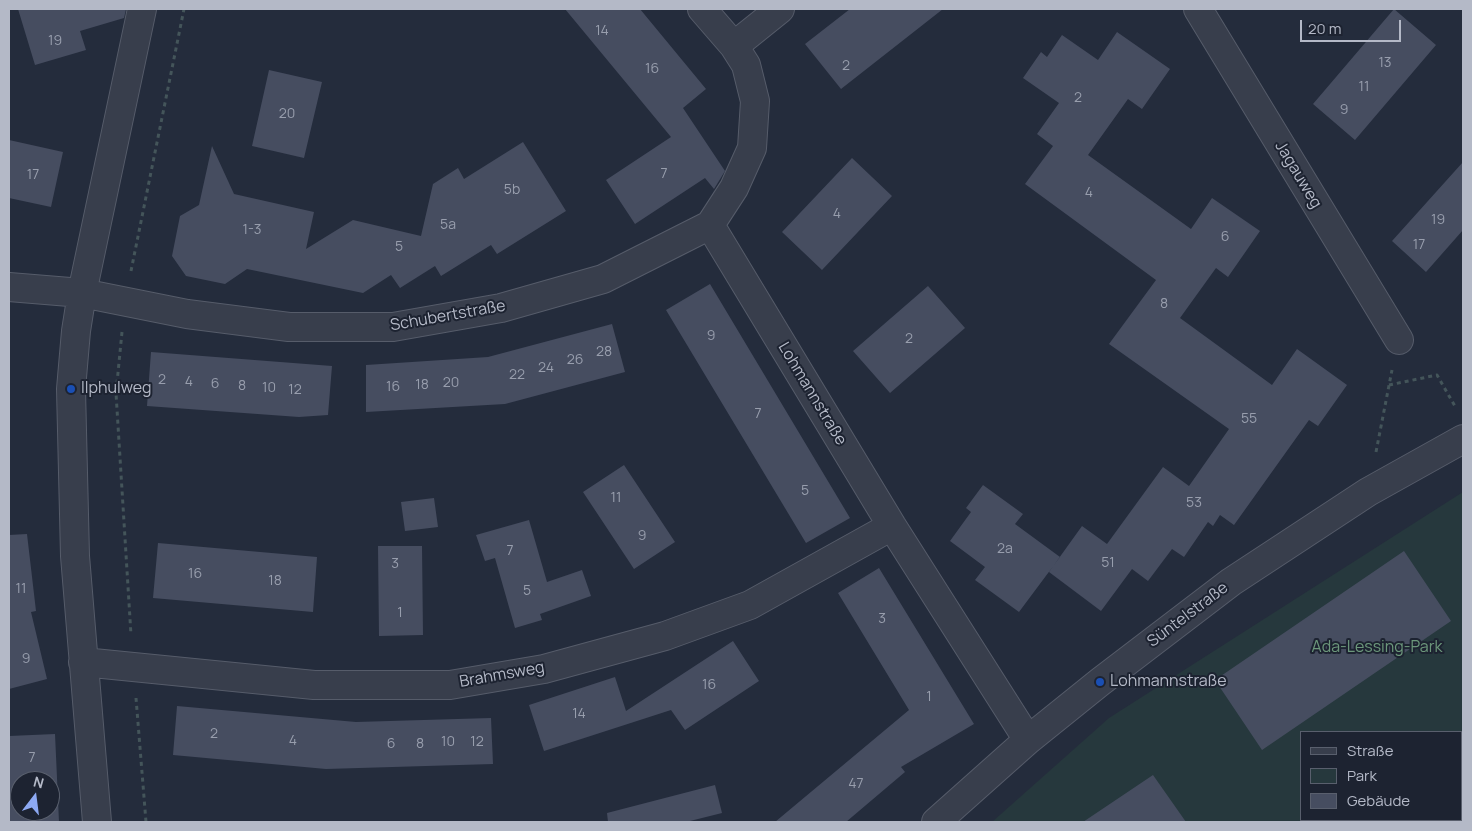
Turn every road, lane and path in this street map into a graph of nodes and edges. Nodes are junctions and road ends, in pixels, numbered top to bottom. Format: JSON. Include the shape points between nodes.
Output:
{"nodes":[{"id":1,"x":142,"y":9,"type":"edge"},
{"id":2,"x":184,"y":9,"type":"edge"},
{"id":3,"x":702,"y":9,"type":"edge"},
{"id":4,"x":780,"y":9,"type":"edge"},
{"id":5,"x":1198,"y":9,"type":"edge"},
{"id":6,"x":734,"y":46,"type":"junction"},
{"id":7,"x":710,"y":225,"type":"junction"},
{"id":8,"x":9,"y":287,"type":"edge"},
{"id":9,"x":82,"y":293,"type":"junction"},
{"id":10,"x":125,"y":301,"type":"junction"},
{"id":11,"x":1399,"y":340,"type":"joint"},
{"id":12,"x":1390,"y":385,"type":"junction"},
{"id":13,"x":1461,"y":426,"type":"edge"},
{"id":14,"x":1368,"y":492,"type":"junction"},
{"id":15,"x":892,"y":526,"type":"junction"},
{"id":16,"x":83,"y":662,"type":"junction"},
{"id":17,"x":133,"y":668,"type":"junction"},
{"id":18,"x":1028,"y":740,"type":"junction"},
{"id":19,"x":97,"y":822,"type":"edge"},
{"id":20,"x":146,"y":822,"type":"edge"},
{"id":21,"x":936,"y":822,"type":"edge"}],
"edges":[{"from":1,"to":9,"type":"street"},
{"from":2,"to":10,"type":"path"},
{"from":3,"to":6,"type":"street"},
{"from":4,"to":6,"type":"street"},
{"from":5,"to":11,"type":"street","name":"Jagauweg"},
{"from":6,"to":7,"type":"street","via":[[746,65],[755,101],[752,148],[734,188]]},
{"from":7,"to":10,"type":"street","name":"Schubertstraße","via":[[602,279],[501,308],[393,327],[289,327],[187,314]]},
{"from":7,"to":15,"type":"street","name":"Lohmannstraße"},
{"from":8,"to":9,"type":"street","name":"Schubertstraße"},
{"from":9,"to":10,"type":"street","name":"Schubertstraße"},
{"from":9,"to":16,"type":"street","via":[[71,388],[75,556]]},
{"from":10,"to":17,"type":"path","via":[[116,393]]},
{"from":11,"to":12,"type":"path"},
{"from":12,"to":13,"type":"path","via":[[1437,375]]},
{"from":12,"to":14,"type":"path"},
{"from":13,"to":14,"type":"street","name":"Süntelstraße"},
{"from":14,"to":18,"type":"street","name":"Süntelstraße","via":[[1231,582]]},
{"from":15,"to":17,"type":"street","name":"Brahmsweg","via":[[750,605],[665,636],[544,669],[450,685],[314,685]]},
{"from":15,"to":18,"type":"street","name":"Lohmannstraße"},
{"from":16,"to":17,"type":"street","name":"Brahmsweg"},
{"from":16,"to":19,"type":"street"},
{"from":17,"to":20,"type":"path"},
{"from":18,"to":21,"type":"street","name":"Süntelstraße"}]}
